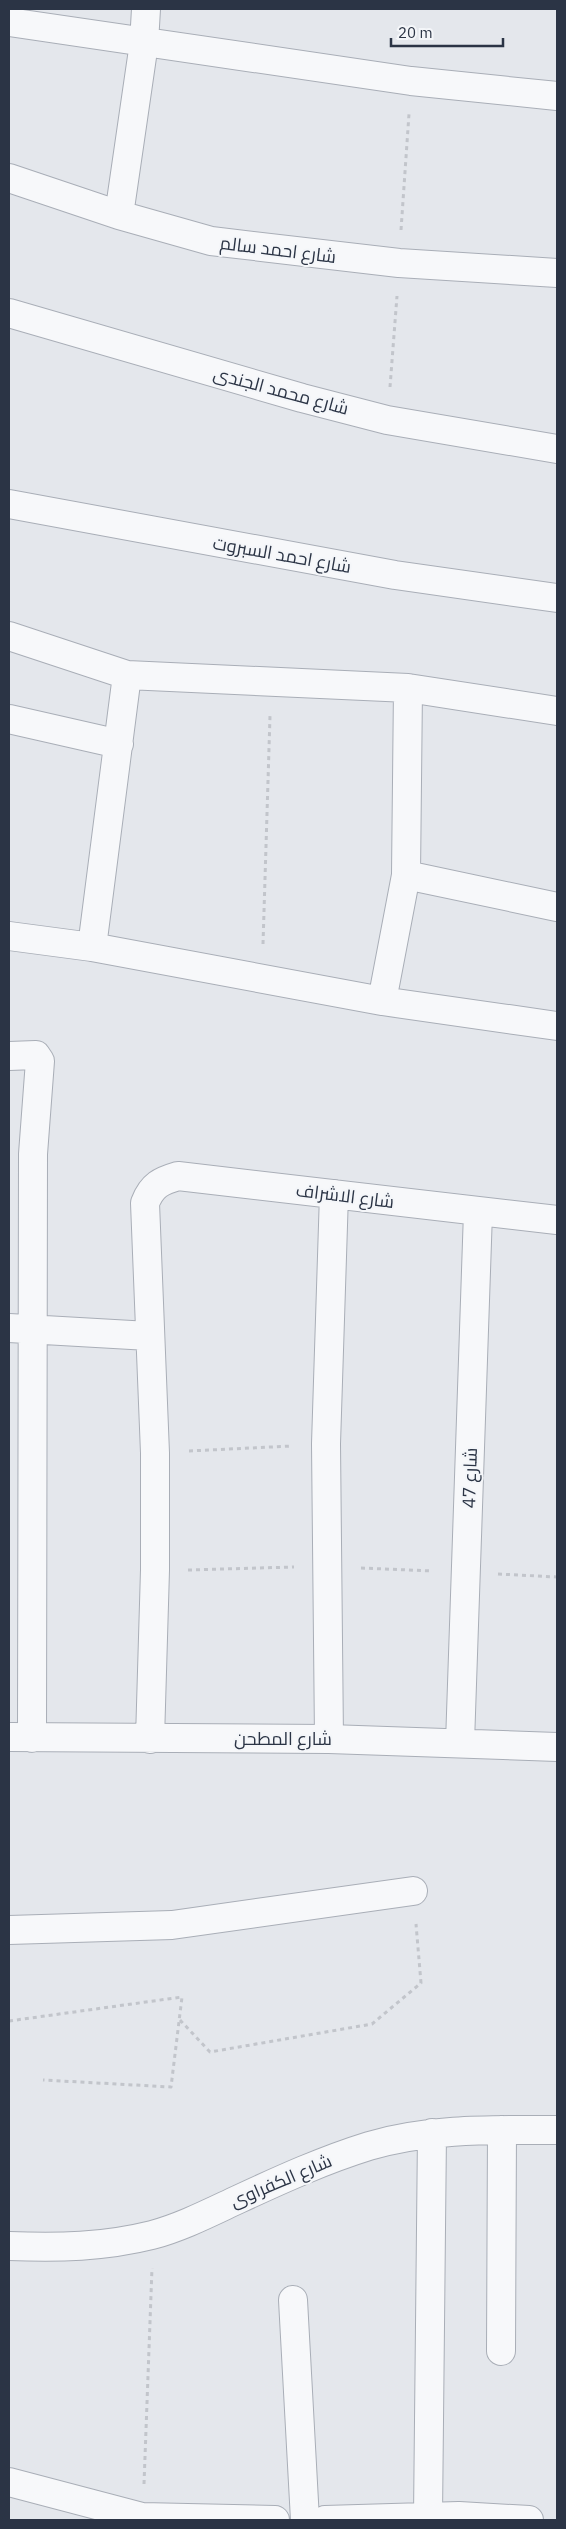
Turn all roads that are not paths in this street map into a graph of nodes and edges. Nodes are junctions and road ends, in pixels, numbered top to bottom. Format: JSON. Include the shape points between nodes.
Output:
{"nodes":[{"id":1,"x":146,"y":9,"type":"edge"},
{"id":2,"x":9,"y":22,"type":"edge"},
{"id":3,"x":144,"y":43,"type":"junction"},
{"id":4,"x":557,"y":96,"type":"edge"},
{"id":5,"x":9,"y":178,"type":"edge"},
{"id":6,"x":119,"y":215,"type":"junction"},
{"id":7,"x":557,"y":273,"type":"edge"},
{"id":8,"x":9,"y":313,"type":"edge"},
{"id":9,"x":557,"y":449,"type":"edge"},
{"id":10,"x":9,"y":504,"type":"edge"},
{"id":11,"x":557,"y":598,"type":"edge"},
{"id":12,"x":9,"y":636,"type":"edge"},
{"id":13,"x":127,"y":675,"type":"junction"},
{"id":14,"x":408,"y":688,"type":"junction"},
{"id":15,"x":557,"y":711,"type":"edge"},
{"id":16,"x":9,"y":718,"type":"edge"},
{"id":17,"x":120,"y":744,"type":"junction"},
{"id":18,"x":406,"y":875,"type":"junction"},
{"id":19,"x":557,"y":907,"type":"edge"},
{"id":20,"x":9,"y":936,"type":"edge"},
{"id":21,"x":92,"y":947,"type":"junction"},
{"id":22,"x":382,"y":1001,"type":"junction"},
{"id":23,"x":557,"y":1026,"type":"edge"},
{"id":24,"x":9,"y":1056,"type":"edge"},
{"id":25,"x":334,"y":1194,"type":"junction"},
{"id":26,"x":478,"y":1212,"type":"junction"},
{"id":27,"x":557,"y":1220,"type":"edge"},
{"id":28,"x":20,"y":1328,"type":"edge"},
{"id":29,"x":149,"y":1336,"type":"junction"},
{"id":30,"x":21,"y":1737,"type":"edge"},
{"id":31,"x":150,"y":1739,"type":"junction"},
{"id":32,"x":329,"y":1739,"type":"junction"},
{"id":33,"x":460,"y":1743,"type":"junction"},
{"id":34,"x":557,"y":1747,"type":"edge"},
{"id":35,"x":413,"y":1891,"type":"road end"},
{"id":36,"x":9,"y":1930,"type":"edge"},
{"id":37,"x":502,"y":2130,"type":"junction"},
{"id":38,"x":557,"y":2130,"type":"edge"},
{"id":39,"x":432,"y":2133,"type":"junction"},
{"id":40,"x":9,"y":2246,"type":"edge"},
{"id":41,"x":293,"y":2300,"type":"dead end"},
{"id":42,"x":501,"y":2351,"type":"dead end"},
{"id":43,"x":9,"y":2482,"type":"edge"},
{"id":44,"x":428,"y":2517,"type":"junction"},
{"id":45,"x":142,"y":2519,"type":"edge"},
{"id":46,"x":275,"y":2520,"type":"edge"},
{"id":47,"x":305,"y":2520,"type":"edge"},
{"id":48,"x":325,"y":2520,"type":"edge"},
{"id":49,"x":529,"y":2520,"type":"edge"}],
"edges":[{"from":1,"to":3,"type":"street"},
{"from":2,"to":3,"type":"street"},
{"from":3,"to":4,"type":"street","via":[[411,81]]},
{"from":3,"to":6,"type":"street"},
{"from":5,"to":6,"type":"street","name":"شارع احمد سالم"},
{"from":6,"to":7,"type":"street","name":"شارع احمد سالم","via":[[211,241],[399,263]]},
{"from":8,"to":9,"type":"street","name":"شارع محمد الجندى","via":[[387,420]]},
{"from":10,"to":11,"type":"street","name":"شارع احمد السبروت","via":[[394,575]]},
{"from":12,"to":13,"type":"street"},
{"from":13,"to":14,"type":"street"},
{"from":13,"to":17,"type":"street"},
{"from":14,"to":15,"type":"street"},
{"from":14,"to":18,"type":"street"},
{"from":16,"to":17,"type":"street"},
{"from":17,"to":21,"type":"street"},
{"from":18,"to":19,"type":"street"},
{"from":18,"to":22,"type":"street"},
{"from":20,"to":21,"type":"street"},
{"from":21,"to":22,"type":"street"},
{"from":22,"to":23,"type":"street"},
{"from":24,"to":28,"type":"street","via":[[36,1054],[40,1061]]},
{"from":25,"to":26,"type":"street","name":"شارع الاشراف"},
{"from":25,"to":29,"type":"street","name":"شارع الاشراف","via":[[178,1176],[162,1180],[150,1189],[145,1203]]},
{"from":25,"to":32,"type":"street","via":[[326,1444]]},
{"from":26,"to":27,"type":"street","name":"شارع الاشراف"},
{"from":26,"to":33,"type":"street","name":"شارع 47"},
{"from":28,"to":29,"type":"street"},
{"from":28,"to":30,"type":"street","via":[[34,1535]]},
{"from":29,"to":31,"type":"street","via":[[156,1453]]},
{"from":30,"to":31,"type":"street","name":"شارع المطحن"},
{"from":31,"to":32,"type":"street","name":"شارع المطحن"},
{"from":32,"to":33,"type":"street","name":"شارع المطحن"},
{"from":33,"to":34,"type":"street","name":"شارع المطحن"},
{"from":35,"to":36,"type":"street","via":[[172,1925]]},
{"from":37,"to":38,"type":"street","name":"شارع الكفراوى"},
{"from":37,"to":39,"type":"street","name":"شارع الكفراوى"},
{"from":37,"to":42,"type":"street"},
{"from":39,"to":40,"type":"street","name":"شارع الكفراوى","via":[[371,2146],[311,2165],[196,2219],[153,2235],[105,2245]]},
{"from":39,"to":44,"type":"street"},
{"from":41,"to":47,"type":"street"},
{"from":43,"to":45,"type":"street"},
{"from":44,"to":48,"type":"street"},
{"from":44,"to":49,"type":"street"},
{"from":45,"to":46,"type":"street"}]}
